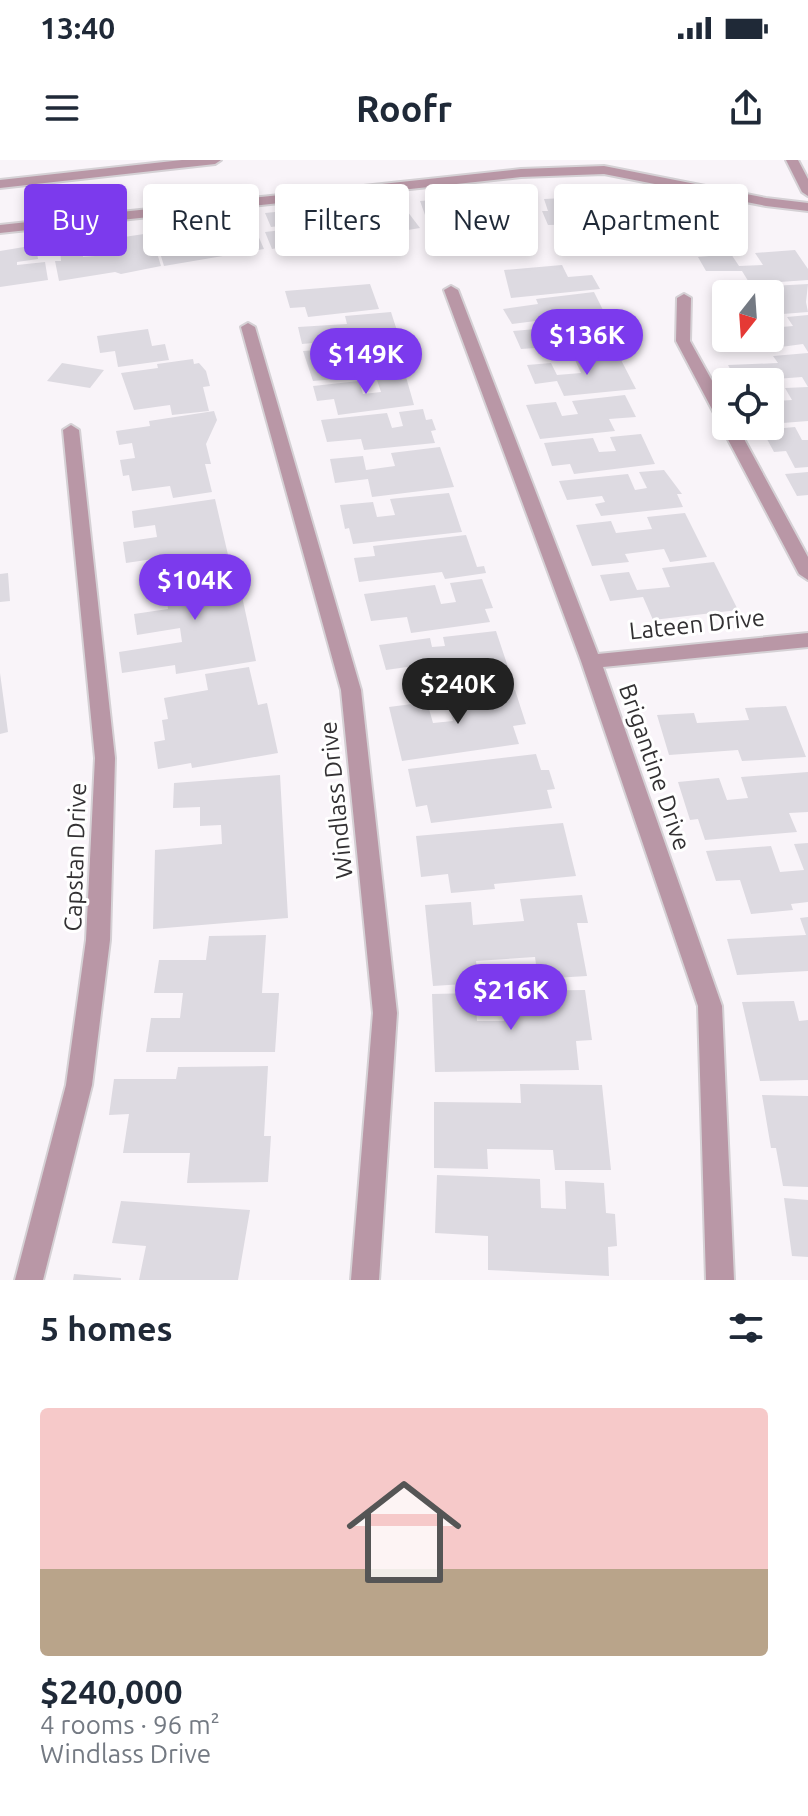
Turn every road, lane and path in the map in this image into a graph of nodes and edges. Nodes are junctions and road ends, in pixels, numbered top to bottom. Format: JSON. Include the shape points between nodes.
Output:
{"nodes":[{"id":1,"x":215,"y":160,"type":"edge"},
{"id":2,"x":792,"y":160,"type":"edge"},
{"id":3,"x":122,"y":166,"type":"edge"},
{"id":4,"x":0,"y":184,"type":"edge"},
{"id":5,"x":806,"y":185,"type":"edge"},
{"id":6,"x":808,"y":207,"type":"edge"},
{"id":7,"x":0,"y":229,"type":"edge"},
{"id":8,"x":451,"y":290,"type":"dead end"},
{"id":9,"x":684,"y":298,"type":"dead end"},
{"id":10,"x":248,"y":327,"type":"dead end"},
{"id":11,"x":712,"y":396,"type":"edge"},
{"id":12,"x":71,"y":430,"type":"dead end"},
{"id":13,"x":736,"y":440,"type":"edge"},
{"id":14,"x":808,"y":574,"type":"edge"},
{"id":15,"x":808,"y":640,"type":"edge"},
{"id":16,"x":591,"y":661,"type":"junction"},
{"id":17,"x":29,"y":1280,"type":"edge"},
{"id":18,"x":365,"y":1280,"type":"edge"},
{"id":19,"x":720,"y":1280,"type":"edge"}],
"edges":[{"from":1,"to":3,"type":"street"},
{"from":2,"to":5,"type":"street"},
{"from":3,"to":4,"type":"street"},
{"from":6,"to":7,"type":"street","via":[[604,170],[521,173]]},
{"from":8,"to":16,"type":"street","name":"Brigantine Drive"},
{"from":9,"to":11,"type":"street","via":[[683,341]]},
{"from":10,"to":18,"type":"street","name":"Windlass Drive","via":[[351,690],[385,1013]]},
{"from":12,"to":17,"type":"street","name":"Capstan Drive","via":[[105,758],[98,940],[79,1085]]},
{"from":13,"to":14,"type":"street"},
{"from":15,"to":16,"type":"street","name":"Lateen Drive"},
{"from":16,"to":19,"type":"street","name":"Brigantine Drive","via":[[710,1006]]}]}
